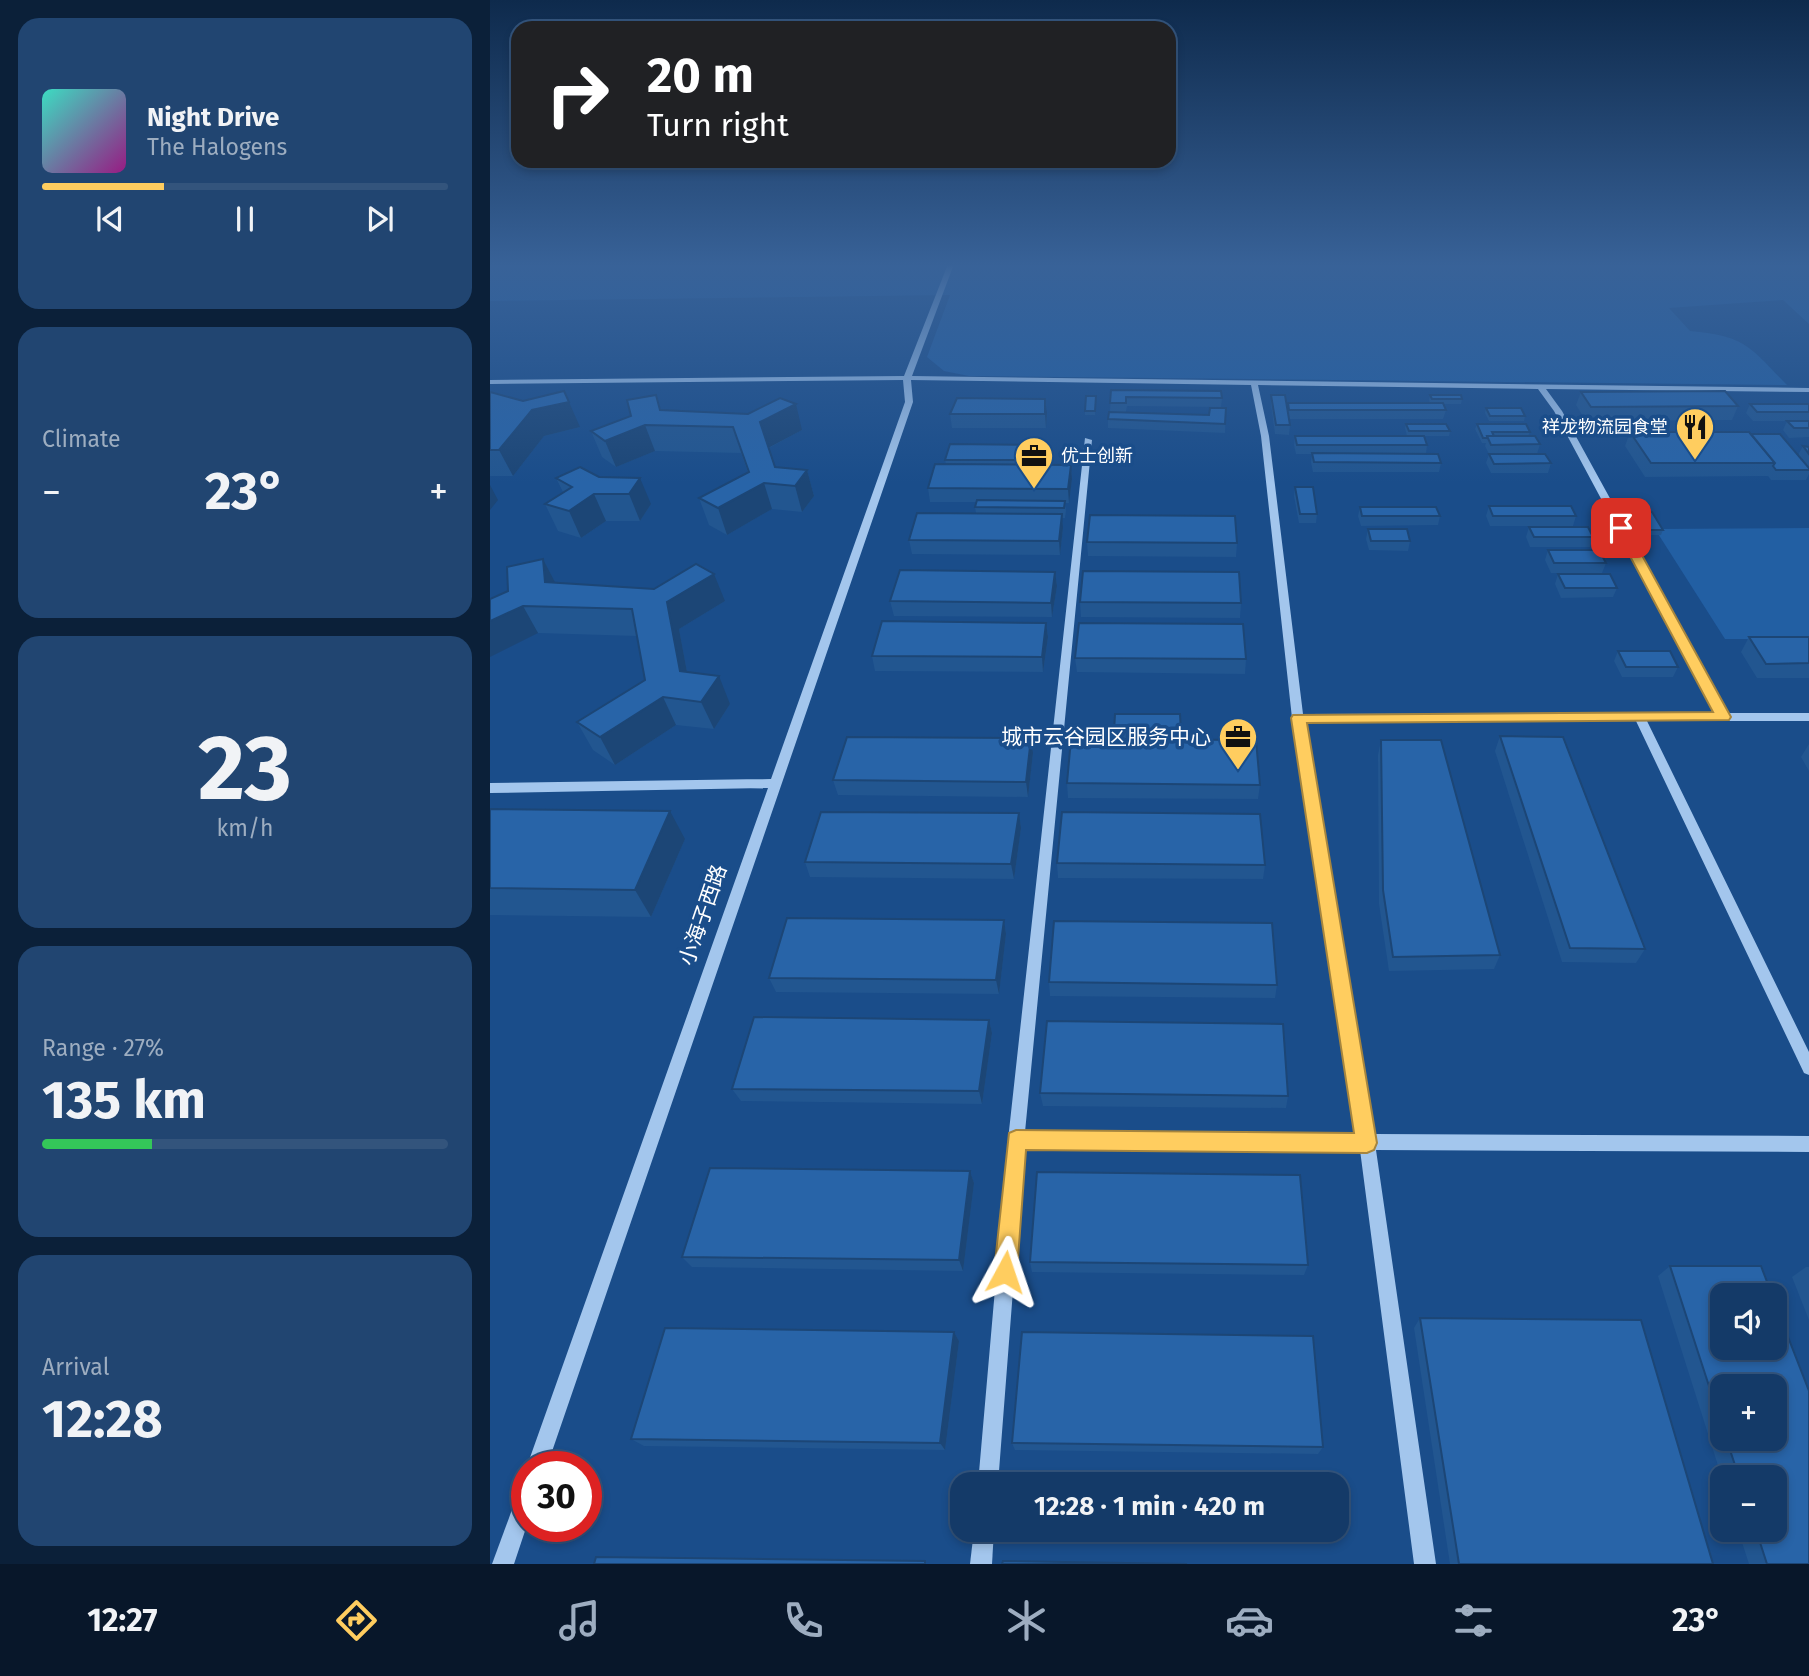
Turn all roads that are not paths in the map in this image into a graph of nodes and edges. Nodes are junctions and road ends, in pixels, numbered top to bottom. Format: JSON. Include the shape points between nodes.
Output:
{"nodes":[{"id":1,"x":923,"y":337,"type":"edge"},
{"id":2,"x":907,"y":378,"type":"junction"},
{"id":3,"x":490,"y":382,"type":"edge"},
{"id":4,"x":1255,"y":383,"type":"junction"},
{"id":5,"x":1541,"y":387,"type":"junction"},
{"id":6,"x":1809,"y":390,"type":"edge"},
{"id":7,"x":1087,"y":440,"type":"dead end"},
{"id":8,"x":1639,"y":716,"type":"junction"},
{"id":9,"x":1724,"y":717,"type":"junction"},
{"id":10,"x":1809,"y":717,"type":"edge"},
{"id":11,"x":1298,"y":718,"type":"junction"},
{"id":12,"x":775,"y":783,"type":"junction"},
{"id":13,"x":490,"y":788,"type":"edge"},
{"id":14,"x":1809,"y":1068,"type":"edge"},
{"id":15,"x":1016,"y":1140,"type":"junction"},
{"id":16,"x":1367,"y":1143,"type":"junction"},
{"id":17,"x":1809,"y":1144,"type":"edge"},
{"id":18,"x":542,"y":1451,"type":"edge"},
{"id":19,"x":989,"y":1472,"type":"edge"},
{"id":20,"x":511,"y":1541,"type":"edge"},
{"id":21,"x":983,"y":1542,"type":"edge"},
{"id":22,"x":503,"y":1564,"type":"edge"},
{"id":23,"x":981,"y":1564,"type":"edge"},
{"id":24,"x":1425,"y":1564,"type":"edge"}],
"edges":[{"from":1,"to":2,"type":"street","name":"小海子西路"},
{"from":2,"to":3,"type":"street"},
{"from":2,"to":4,"type":"street"},
{"from":2,"to":12,"type":"street","name":"小海子西路","via":[[909,402]]},
{"from":4,"to":5,"type":"street"},
{"from":4,"to":11,"type":"street"},
{"from":5,"to":6,"type":"street"},
{"from":5,"to":9,"type":"street"},
{"from":7,"to":15,"type":"street"},
{"from":8,"to":9,"type":"street"},
{"from":8,"to":11,"type":"street"},
{"from":8,"to":14,"type":"street"},
{"from":9,"to":10,"type":"street"},
{"from":11,"to":16,"type":"street"},
{"from":12,"to":13,"type":"street"},
{"from":12,"to":18,"type":"street","name":"小海子西路"},
{"from":15,"to":16,"type":"street"},
{"from":15,"to":19,"type":"street"},
{"from":16,"to":17,"type":"street"},
{"from":16,"to":24,"type":"street"},
{"from":20,"to":22,"type":"street"},
{"from":21,"to":23,"type":"street"}]}
